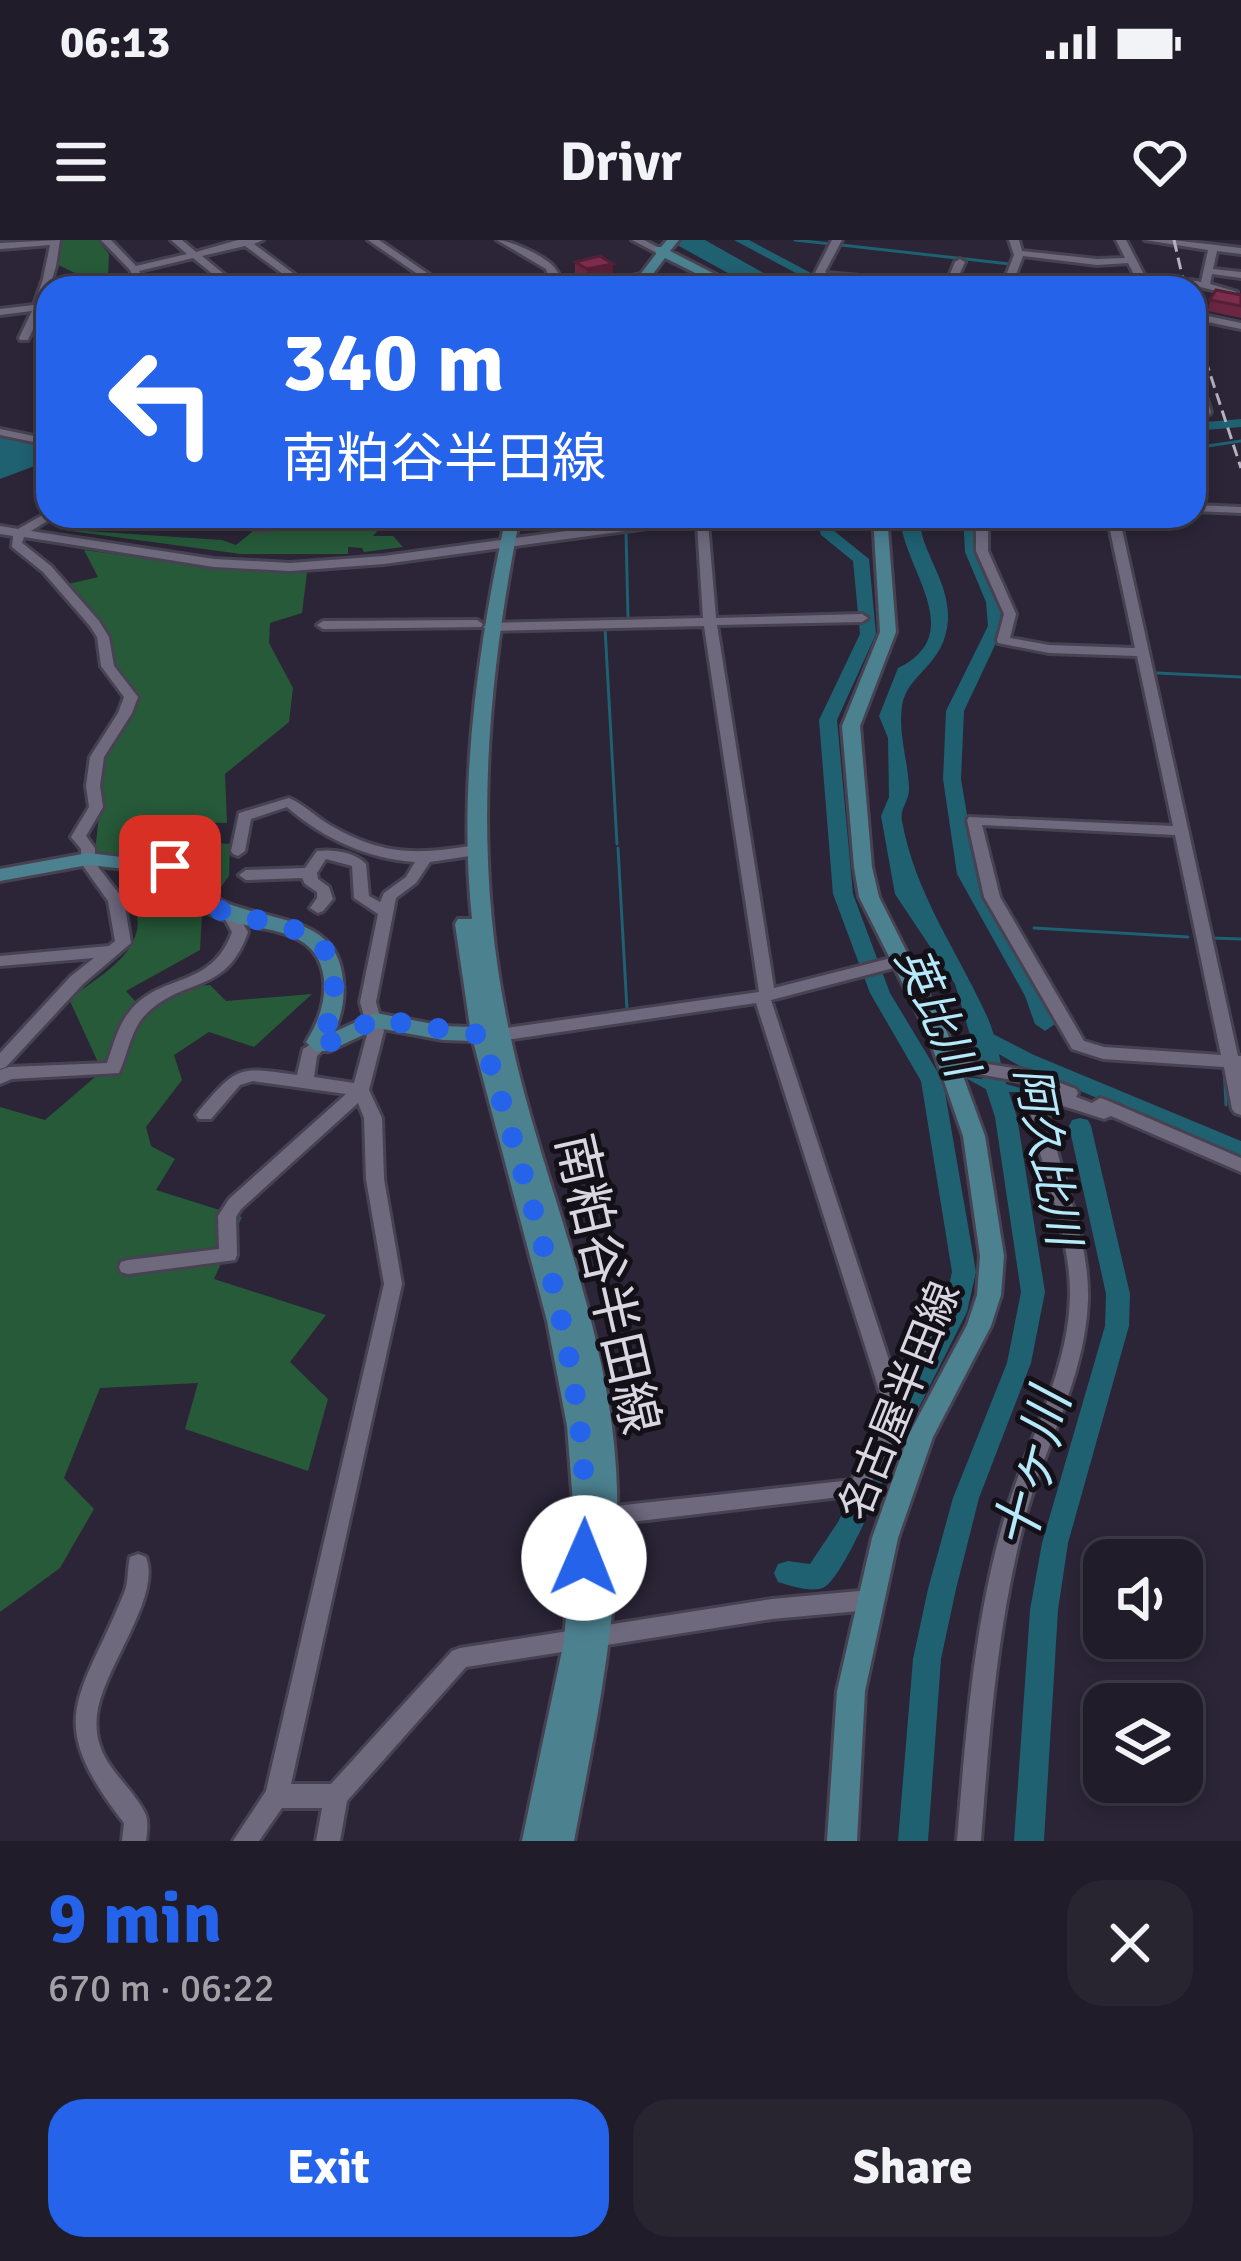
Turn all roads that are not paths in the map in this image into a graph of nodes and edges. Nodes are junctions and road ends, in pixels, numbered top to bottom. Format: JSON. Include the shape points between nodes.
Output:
{"nodes":[{"id":1,"x":106,"y":240,"type":"edge"},
{"id":2,"x":176,"y":240,"type":"edge"},
{"id":3,"x":373,"y":240,"type":"edge"},
{"id":4,"x":502,"y":240,"type":"edge"},
{"id":5,"x":637,"y":240,"type":"edge"},
{"id":6,"x":837,"y":240,"type":"edge"},
{"id":7,"x":1014,"y":240,"type":"edge"},
{"id":8,"x":1120,"y":240,"type":"edge"},
{"id":9,"x":1150,"y":240,"type":"edge"},
{"id":10,"x":55,"y":241,"type":"edge"},
{"id":11,"x":249,"y":241,"type":"edge"},
{"id":12,"x":666,"y":245,"type":"edge"},
{"id":13,"x":0,"y":246,"type":"edge"},
{"id":14,"x":1213,"y":247,"type":"junction"},
{"id":15,"x":1241,"y":250,"type":"edge"},
{"id":16,"x":1019,"y":253,"type":"junction"},
{"id":17,"x":195,"y":255,"type":"junction"},
{"id":18,"x":1133,"y":260,"type":"junction"},
{"id":19,"x":960,"y":262,"type":"dead end"},
{"id":20,"x":932,"y":263,"type":"dead end"},
{"id":21,"x":134,"y":269,"type":"junction"},
{"id":22,"x":1208,"y":272,"type":"junction"},
{"id":23,"x":974,"y":273,"type":"dead end"},
{"id":24,"x":1241,"y":275,"type":"edge"},
{"id":25,"x":45,"y":276,"type":"edge"},
{"id":26,"x":137,"y":276,"type":"edge"},
{"id":27,"x":221,"y":276,"type":"edge"},
{"id":28,"x":293,"y":276,"type":"edge"},
{"id":29,"x":426,"y":276,"type":"edge"},
{"id":30,"x":552,"y":276,"type":"edge"},
{"id":31,"x":642,"y":276,"type":"edge"},
{"id":32,"x":716,"y":276,"type":"edge"},
{"id":33,"x":848,"y":276,"type":"edge"},
{"id":34,"x":926,"y":276,"type":"edge"},
{"id":35,"x":954,"y":276,"type":"edge"},
{"id":36,"x":972,"y":276,"type":"edge"},
{"id":37,"x":1010,"y":276,"type":"edge"},
{"id":38,"x":1140,"y":276,"type":"edge"},
{"id":39,"x":1206,"y":281,"type":"edge"},
{"id":40,"x":1206,"y":286,"type":"edge"},
{"id":41,"x":1232,"y":292,"type":"edge"},
{"id":42,"x":36,"y":307,"type":"edge"},
{"id":43,"x":0,"y":312,"type":"edge"},
{"id":44,"x":1206,"y":319,"type":"edge"},
{"id":45,"x":36,"y":321,"type":"edge"},
{"id":46,"x":1241,"y":326,"type":"edge"},
{"id":47,"x":24,"y":338,"type":"dead end"},
{"id":48,"x":0,"y":432,"type":"edge"},
{"id":49,"x":36,"y":440,"type":"edge"},
{"id":50,"x":1206,"y":509,"type":"edge"},
{"id":51,"x":1241,"y":510,"type":"edge"},
{"id":52,"x":36,"y":523,"type":"edge"},
{"id":53,"x":0,"y":528,"type":"edge"},
{"id":54,"x":546,"y":528,"type":"edge"},
{"id":55,"x":560,"y":528,"type":"edge"},
{"id":56,"x":703,"y":528,"type":"edge"},
{"id":57,"x":881,"y":528,"type":"edge"},
{"id":58,"x":982,"y":528,"type":"edge"},
{"id":59,"x":1116,"y":528,"type":"edge"},
{"id":60,"x":23,"y":531,"type":"junction"},
{"id":61,"x":503,"y":532,"type":"edge"},
{"id":62,"x":862,"y":618,"type":"dead end"},
{"id":63,"x":710,"y":621,"type":"junction"},
{"id":64,"x":322,"y":625,"type":"dead end"},
{"id":65,"x":483,"y":626,"type":"junction"},
{"id":66,"x":1143,"y":652,"type":"junction"},
{"id":67,"x":328,"y":828,"type":"junction"},
{"id":68,"x":1182,"y":831,"type":"junction"},
{"id":69,"x":238,"y":851,"type":"dead end"},
{"id":70,"x":471,"y":851,"type":"junction"},
{"id":71,"x":330,"y":855,"type":"junction"},
{"id":72,"x":88,"y":859,"type":"junction"},
{"id":73,"x":423,"y":862,"type":"junction"},
{"id":74,"x":310,"y":873,"type":"junction"},
{"id":75,"x":0,"y":875,"type":"edge"},
{"id":76,"x":246,"y":875,"type":"dead end"},
{"id":77,"x":318,"y":908,"type":"dead end"},
{"id":78,"x":229,"y":910,"type":"junction"},
{"id":79,"x":385,"y":912,"type":"junction"},
{"id":80,"x":113,"y":951,"type":"junction"},
{"id":81,"x":0,"y":961,"type":"edge"},
{"id":82,"x":882,"y":965,"type":"junction"},
{"id":83,"x":765,"y":996,"type":"junction"},
{"id":84,"x":376,"y":1019,"type":"junction"},
{"id":85,"x":490,"y":1035,"type":"junction"},
{"id":86,"x":320,"y":1045,"type":"junction"},
{"id":87,"x":1238,"y":1062,"type":"edge"},
{"id":88,"x":0,"y":1063,"type":"edge"},
{"id":89,"x":959,"y":1066,"type":"junction"},
{"id":90,"x":0,"y":1078,"type":"edge"},
{"id":91,"x":305,"y":1079,"type":"junction"},
{"id":92,"x":361,"y":1090,"type":"junction"},
{"id":93,"x":1107,"y":1107,"type":"junction"},
{"id":94,"x":1241,"y":1109,"type":"edge"},
{"id":95,"x":206,"y":1115,"type":"dead end"},
{"id":96,"x":1241,"y":1165,"type":"edge"},
{"id":97,"x":128,"y":1267,"type":"dead end"},
{"id":98,"x":606,"y":1516,"type":"junction"},
{"id":99,"x":138,"y":1564,"type":"dead end"},
{"id":100,"x":870,"y":1600,"type":"junction"},
{"id":101,"x":588,"y":1640,"type":"junction"},
{"id":102,"x":276,"y":1796,"type":"junction"},
{"id":103,"x":336,"y":1796,"type":"junction"},
{"id":104,"x":134,"y":1841,"type":"edge"},
{"id":105,"x":245,"y":1841,"type":"edge"},
{"id":106,"x":328,"y":1841,"type":"edge"},
{"id":107,"x":537,"y":1841,"type":"edge"},
{"id":108,"x":559,"y":1841,"type":"edge"},
{"id":109,"x":842,"y":1841,"type":"edge"},
{"id":110,"x":969,"y":1841,"type":"edge"}],
"edges":[{"from":1,"to":21,"type":"street"},
{"from":2,"to":17,"type":"street"},
{"from":3,"to":29,"type":"street"},
{"from":4,"to":30,"type":"street"},
{"from":5,"to":12,"type":"street"},
{"from":6,"to":33,"type":"street","via":[[820,273]]},
{"from":7,"to":16,"type":"street"},
{"from":8,"to":18,"type":"street"},
{"from":9,"to":14,"type":"street"},
{"from":10,"to":13,"type":"street"},
{"from":10,"to":25,"type":"street"},
{"from":11,"to":17,"type":"street"},
{"from":11,"to":28,"type":"street"},
{"from":12,"to":31,"type":"main road"},
{"from":12,"to":32,"type":"main road"},
{"from":14,"to":15,"type":"street"},
{"from":14,"to":22,"type":"street"},
{"from":16,"to":18,"type":"street"},
{"from":16,"to":37,"type":"street"},
{"from":17,"to":21,"type":"street"},
{"from":17,"to":27,"type":"street"},
{"from":18,"to":38,"type":"street"},
{"from":19,"to":35,"type":"street"},
{"from":20,"to":34,"type":"street"},
{"from":21,"to":26,"type":"street"},
{"from":22,"to":24,"type":"street"},
{"from":22,"to":39,"type":"street"},
{"from":23,"to":36,"type":"street"},
{"from":40,"to":41,"type":"street"},
{"from":42,"to":43,"type":"street"},
{"from":44,"to":46,"type":"street"},
{"from":45,"to":47,"type":"street"},
{"from":48,"to":49,"type":"street"},
{"from":50,"to":51,"type":"street"},
{"from":52,"to":60,"type":"street"},
{"from":53,"to":60,"type":"street"},
{"from":54,"to":61,"type":"street"},
{"from":55,"to":61,"type":"street"},
{"from":56,"to":63,"type":"street"},
{"from":57,"to":82,"type":"main road","name":"名古屋半田線","via":[[888,632],[851,736]]},
{"from":58,"to":66,"type":"street","via":[[982,551],[1010,614],[1003,640]]},
{"from":59,"to":66,"type":"street"},
{"from":60,"to":61,"type":"street","via":[[197,561],[290,567],[384,560]]},
{"from":60,"to":72,"type":"street","via":[[16,544],[95,624],[108,666],[131,697],[100,746],[90,784],[96,807],[78,837]]},
{"from":61,"to":65,"type":"main road","name":"南粕谷半田線"},
{"from":62,"to":63,"type":"street"},
{"from":63,"to":65,"type":"street"},
{"from":63,"to":83,"type":"street"},
{"from":64,"to":65,"type":"street"},
{"from":65,"to":70,"type":"main road","name":"南粕谷半田線"},
{"from":66,"to":68,"type":"street"},
{"from":67,"to":69,"type":"street","via":[[289,802],[263,808],[241,819]]},
{"from":67,"to":71,"type":"street"},
{"from":67,"to":73,"type":"street"},
{"from":68,"to":87,"type":"street"},
{"from":68,"to":87,"type":"street","via":[[974,820],[992,897],[1078,1045]]},
{"from":70,"to":73,"type":"street"},
{"from":70,"to":85,"type":"main road","name":"南粕谷半田線","via":[[465,933]]},
{"from":71,"to":73,"type":"street","via":[[349,845]]},
{"from":71,"to":74,"type":"street"},
{"from":71,"to":79,"type":"street","via":[[356,861],[362,898]]},
{"from":72,"to":75,"type":"main road"},
{"from":72,"to":78,"type":"main road","via":[[190,870],[202,901]]},
{"from":72,"to":80,"type":"street","via":[[120,915],[123,943]]},
{"from":73,"to":79,"type":"street","via":[[389,896]]},
{"from":74,"to":76,"type":"street"},
{"from":74,"to":77,"type":"street","via":[[325,890]]},
{"from":78,"to":86,"type":"main road","via":[[291,928],[329,955],[334,1016]]},
{"from":78,"to":90,"type":"street","via":[[240,932],[233,950],[208,976],[139,1010],[113,1069]]},
{"from":79,"to":84,"type":"street","via":[[368,1002]]},
{"from":80,"to":81,"type":"street"},
{"from":80,"to":88,"type":"street"},
{"from":82,"to":83,"type":"street"},
{"from":82,"to":89,"type":"main road","name":"名古屋半田線"},
{"from":83,"to":85,"type":"street"},
{"from":83,"to":98,"type":"street","via":[[897,1415],[858,1488]]},
{"from":84,"to":85,"type":"main road"},
{"from":84,"to":86,"type":"main road"},
{"from":84,"to":92,"type":"street"},
{"from":85,"to":98,"type":"main road","name":"南粕谷半田線","via":[[577,1319]]},
{"from":85,"to":101,"type":"main road","name":"南粕谷半田線","via":[[580,1426]]},
{"from":86,"to":91,"type":"street","via":[[309,1053]]},
{"from":87,"to":94,"type":"street"},
{"from":89,"to":93,"type":"street","via":[[1026,1076]]},
{"from":89,"to":100,"type":"main road","name":"名古屋半田線","via":[[992,1256],[989,1295],[921,1436]]},
{"from":91,"to":92,"type":"street"},
{"from":91,"to":95,"type":"street","via":[[242,1076]]},
{"from":92,"to":97,"type":"street","via":[[235,1204],[227,1216],[228,1255]]},
{"from":92,"to":102,"type":"street","via":[[373,1118],[393,1284]]},
{"from":93,"to":96,"type":"street"},
{"from":93,"to":110,"type":"street","via":[[1104,1113],[1058,1098],[1039,1110],[1078,1276],[1078,1318],[993,1610]]},
{"from":98,"to":101,"type":"main road","name":"南粕谷半田線"},
{"from":99,"to":104,"type":"street","via":[[141,1584],[92,1687],[82,1732],[109,1788],[136,1820]]},
{"from":100,"to":101,"type":"street"},
{"from":100,"to":109,"type":"main road","name":"名古屋半田線","via":[[851,1691]]},
{"from":101,"to":103,"type":"street","via":[[460,1658]]},
{"from":101,"to":107,"type":"main road","name":"南粕谷半田線"},
{"from":101,"to":108,"type":"main road","name":"南粕谷半田線"},
{"from":102,"to":103,"type":"street"},
{"from":102,"to":105,"type":"street"},
{"from":103,"to":106,"type":"street"}]}
